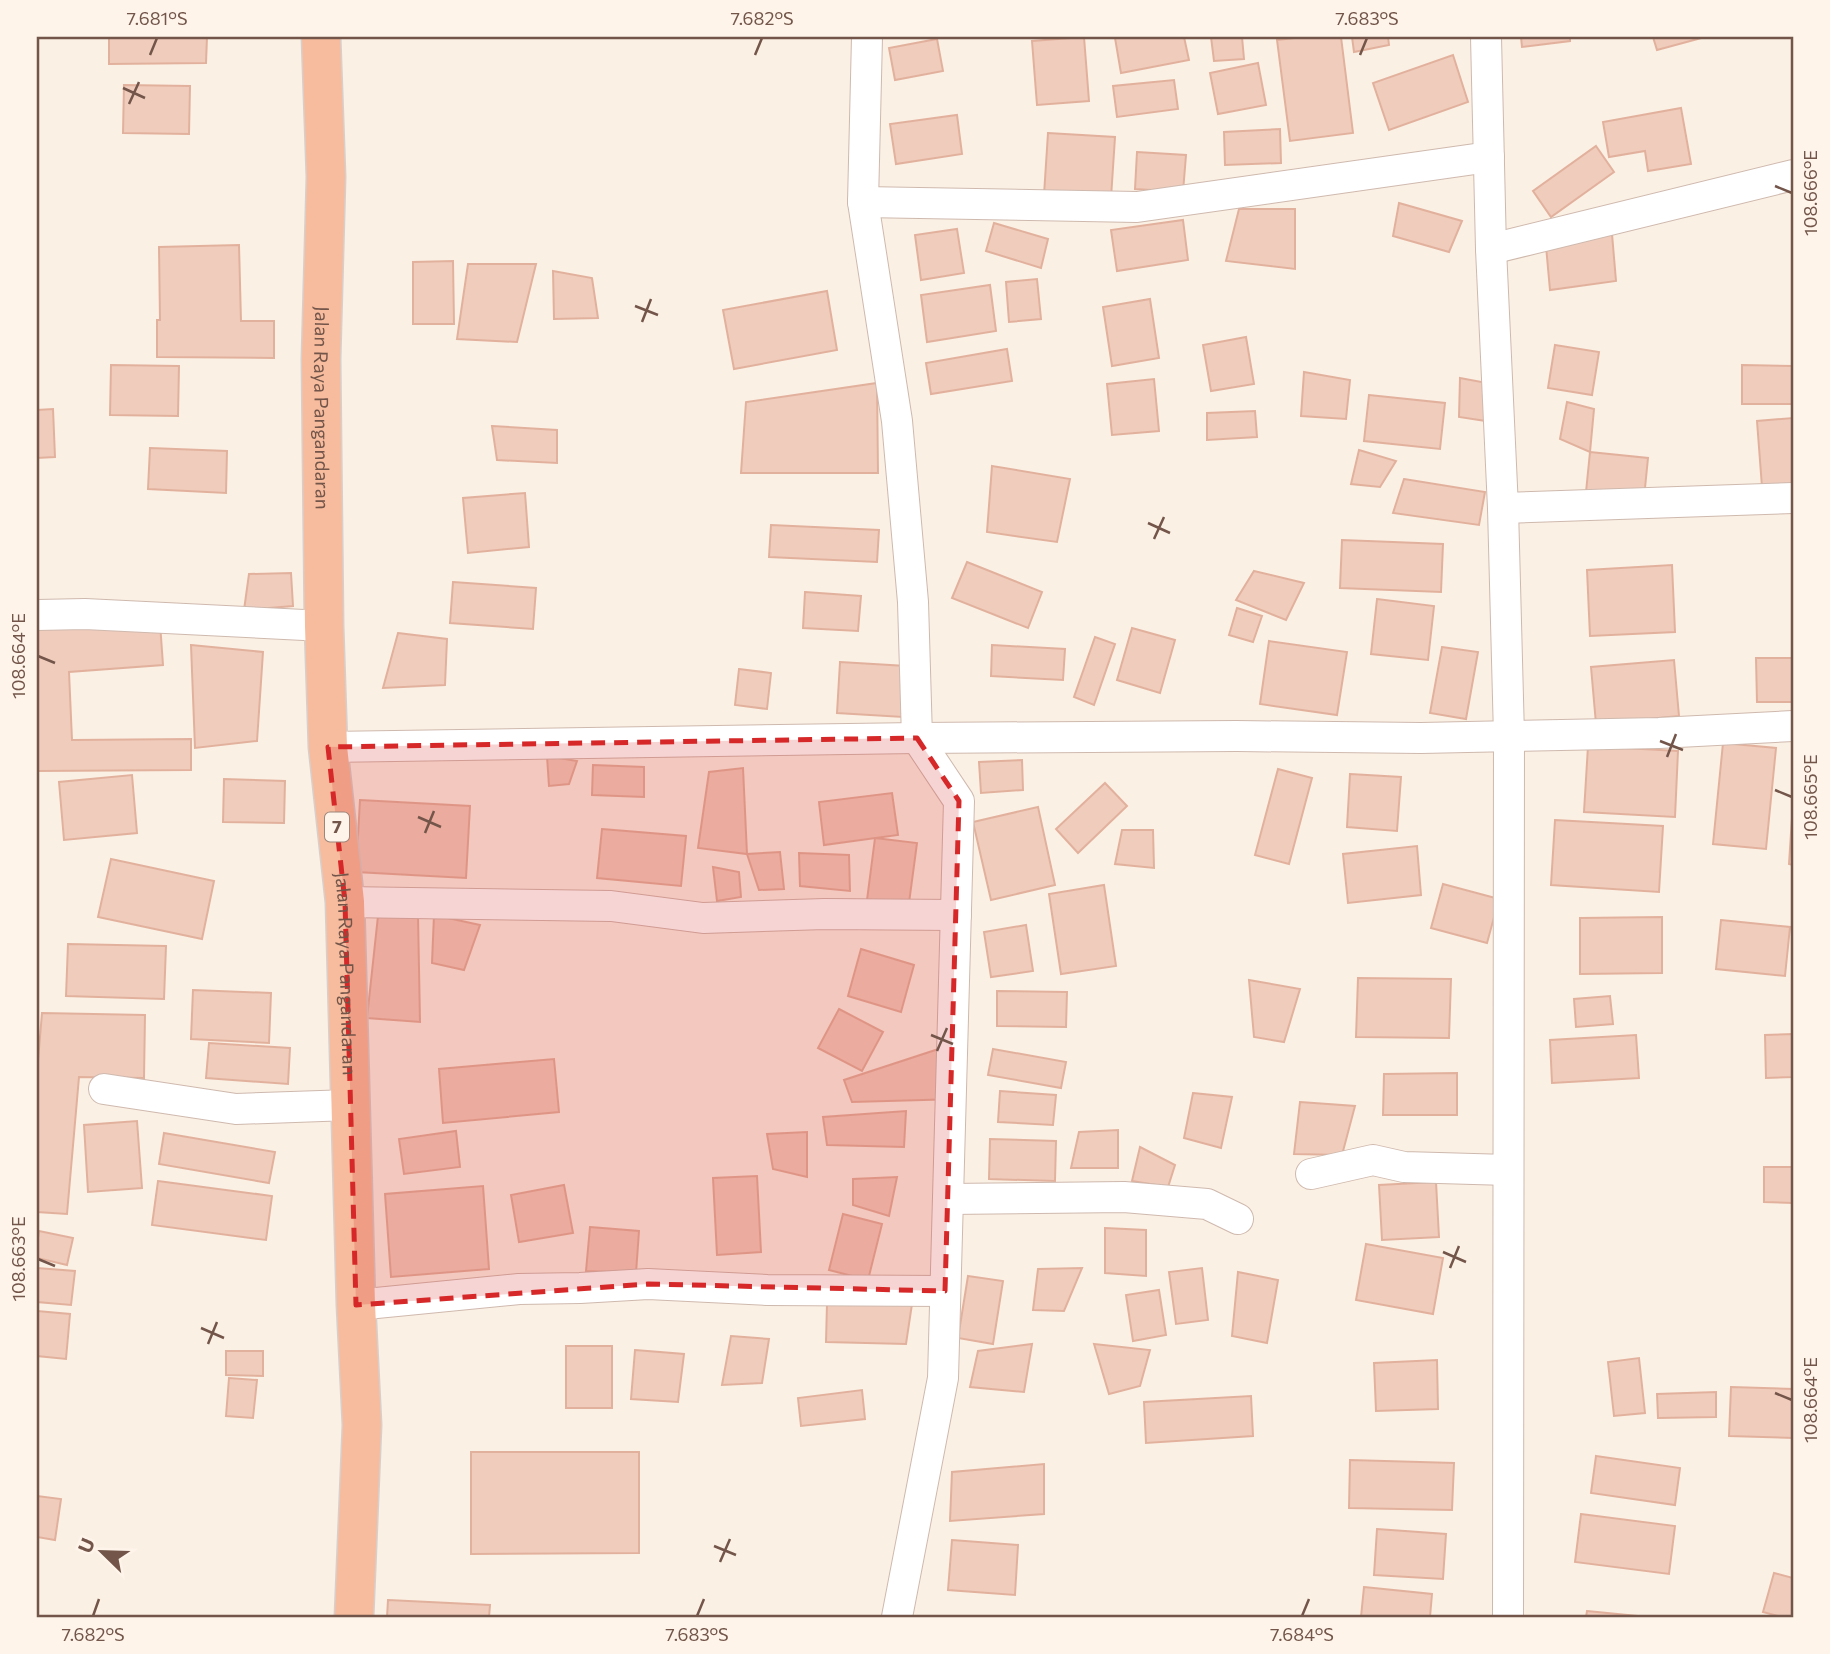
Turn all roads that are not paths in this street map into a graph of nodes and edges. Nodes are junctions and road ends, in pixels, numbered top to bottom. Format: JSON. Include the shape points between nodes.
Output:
{"nodes":[{"id":1,"x":321,"y":37,"type":"edge"},
{"id":2,"x":867,"y":37,"type":"edge"},
{"id":3,"x":1486,"y":37,"type":"edge"},
{"id":4,"x":1489,"y":157,"type":"junction"},
{"id":5,"x":1793,"y":175,"type":"edge"},
{"id":6,"x":863,"y":202,"type":"junction"},
{"id":7,"x":1491,"y":248,"type":"junction"},
{"id":8,"x":1793,"y":498,"type":"edge"},
{"id":9,"x":1503,"y":508,"type":"junction"},
{"id":10,"x":37,"y":615,"type":"edge"},
{"id":11,"x":324,"y":626,"type":"junction"},
{"id":12,"x":1793,"y":726,"type":"edge"},
{"id":13,"x":1508,"y":736,"type":"junction"},
{"id":14,"x":917,"y":738,"type":"junction"},
{"id":15,"x":328,"y":747,"type":"junction"},
{"id":16,"x":345,"y":902,"type":"junction"},
{"id":17,"x":956,"y":915,"type":"junction"},
{"id":18,"x":104,"y":1089,"type":"dead end"},
{"id":19,"x":351,"y":1105,"type":"junction"},
{"id":20,"x":1508,"y":1170,"type":"junction"},
{"id":21,"x":1311,"y":1174,"type":"dead end"},
{"id":22,"x":948,"y":1199,"type":"junction"},
{"id":23,"x":1238,"y":1219,"type":"dead end"},
{"id":24,"x":945,"y":1291,"type":"junction"},
{"id":25,"x":356,"y":1305,"type":"junction"},
{"id":26,"x":354,"y":1617,"type":"edge"},
{"id":27,"x":897,"y":1617,"type":"edge"},
{"id":28,"x":1508,"y":1617,"type":"edge"}],
"edges":[{"from":1,"to":11,"type":"highway","name":"Jalan Raya Pangandaran","number":"7","via":[[326,177],[321,359]]},
{"from":2,"to":6,"type":"street"},
{"from":3,"to":4,"type":"street"},
{"from":4,"to":6,"type":"street","via":[[1138,207]]},
{"from":4,"to":7,"type":"street"},
{"from":5,"to":7,"type":"street"},
{"from":6,"to":14,"type":"street","via":[[897,421],[913,602]]},
{"from":7,"to":9,"type":"street"},
{"from":8,"to":9,"type":"street"},
{"from":9,"to":13,"type":"street"},
{"from":10,"to":11,"type":"street"},
{"from":11,"to":15,"type":"highway","name":"Jalan Raya Pangandaran","number":"7"},
{"from":12,"to":13,"type":"street"},
{"from":13,"to":14,"type":"street"},
{"from":13,"to":20,"type":"street"},
{"from":14,"to":15,"type":"street"},
{"from":14,"to":17,"type":"street","via":[[959,801]]},
{"from":15,"to":16,"type":"highway","name":"Jalan Raya Pangandaran","number":"7"},
{"from":16,"to":17,"type":"street","via":[[611,906],[703,918]]},
{"from":16,"to":19,"type":"highway","name":"Jalan Raya Pangandaran","number":"7"},
{"from":17,"to":22,"type":"street"},
{"from":18,"to":19,"type":"street","via":[[236,1109]]},
{"from":19,"to":25,"type":"highway","name":"Jalan Raya Pangandaran","number":"7"},
{"from":20,"to":21,"type":"street","via":[[1404,1167],[1373,1160]]},
{"from":20,"to":28,"type":"street"},
{"from":22,"to":23,"type":"street","via":[[1124,1197],[1206,1204]]},
{"from":22,"to":24,"type":"street"},
{"from":24,"to":25,"type":"street","via":[[648,1284],[519,1289]]},
{"from":24,"to":27,"type":"street","via":[[943,1378]]},
{"from":25,"to":26,"type":"highway","name":"Jalan Raya Pangandaran","number":"7","via":[[362,1426]]}]}
